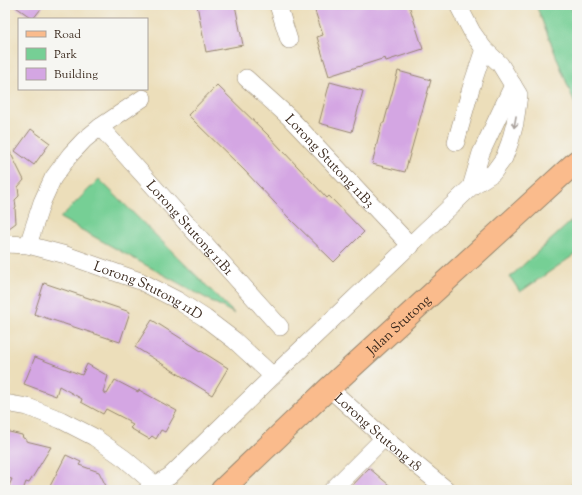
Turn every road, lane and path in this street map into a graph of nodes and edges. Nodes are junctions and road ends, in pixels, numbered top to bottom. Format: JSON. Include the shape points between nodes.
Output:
{"nodes":[{"id":1,"x":278,"y":5,"type":"edge"},
{"id":2,"x":458,"y":5,"type":"edge"},
{"id":3,"x":289,"y":40,"type":"dead end"},
{"id":4,"x":484,"y":49,"type":"junction"},
{"id":5,"x":246,"y":78,"type":"dead end"},
{"id":6,"x":143,"y":98,"type":"dead end"},
{"id":7,"x":100,"y":127,"type":"junction"},
{"id":8,"x":456,"y":142,"type":"dead end"},
{"id":9,"x":576,"y":162,"type":"edge"},
{"id":10,"x":5,"y":244,"type":"edge"},
{"id":11,"x":28,"y":245,"type":"junction"},
{"id":12,"x":411,"y":246,"type":"junction"},
{"id":13,"x":280,"y":327,"type":"dead end"},
{"id":14,"x":273,"y":376,"type":"junction"},
{"id":15,"x":329,"y":388,"type":"junction"},
{"id":16,"x":5,"y":403,"type":"edge"},
{"id":17,"x":384,"y":438,"type":"junction"},
{"id":18,"x":155,"y":488,"type":"edge"},
{"id":19,"x":222,"y":490,"type":"edge"},
{"id":20,"x":332,"y":490,"type":"edge"},
{"id":21,"x":447,"y":490,"type":"edge"}],
"edges":[{"from":1,"to":3,"type":"street"},
{"from":2,"to":4,"type":"street"},
{"from":4,"to":8,"type":"street"},
{"from":4,"to":12,"type":"street","via":[[500,64],[513,85],[481,154],[471,187]]},
{"from":5,"to":12,"type":"street","name":"Lorong Stutong 11B3","via":[[289,117]]},
{"from":6,"to":7,"type":"street"},
{"from":7,"to":11,"type":"street","via":[[70,155],[53,178]]},
{"from":7,"to":13,"type":"street","name":"Lorong Stutong 11B1"},
{"from":9,"to":15,"type":"main road","name":"Jalan Stutong"},
{"from":10,"to":11,"type":"street","name":"Lorong Stutong 11D"},
{"from":11,"to":14,"type":"street","name":"Lorong Stutong 11D","via":[[66,255],[140,281],[177,300],[234,340]]},
{"from":12,"to":14,"type":"street"},
{"from":14,"to":18,"type":"street"},
{"from":15,"to":17,"type":"street","name":"Lorong Stutong 18"},
{"from":15,"to":19,"type":"main road","name":"Jalan Stutong"},
{"from":16,"to":18,"type":"street","via":[[28,406],[94,437],[125,459]]},
{"from":17,"to":20,"type":"street"},
{"from":17,"to":21,"type":"street","name":"Lorong Stutong 18"}]}
